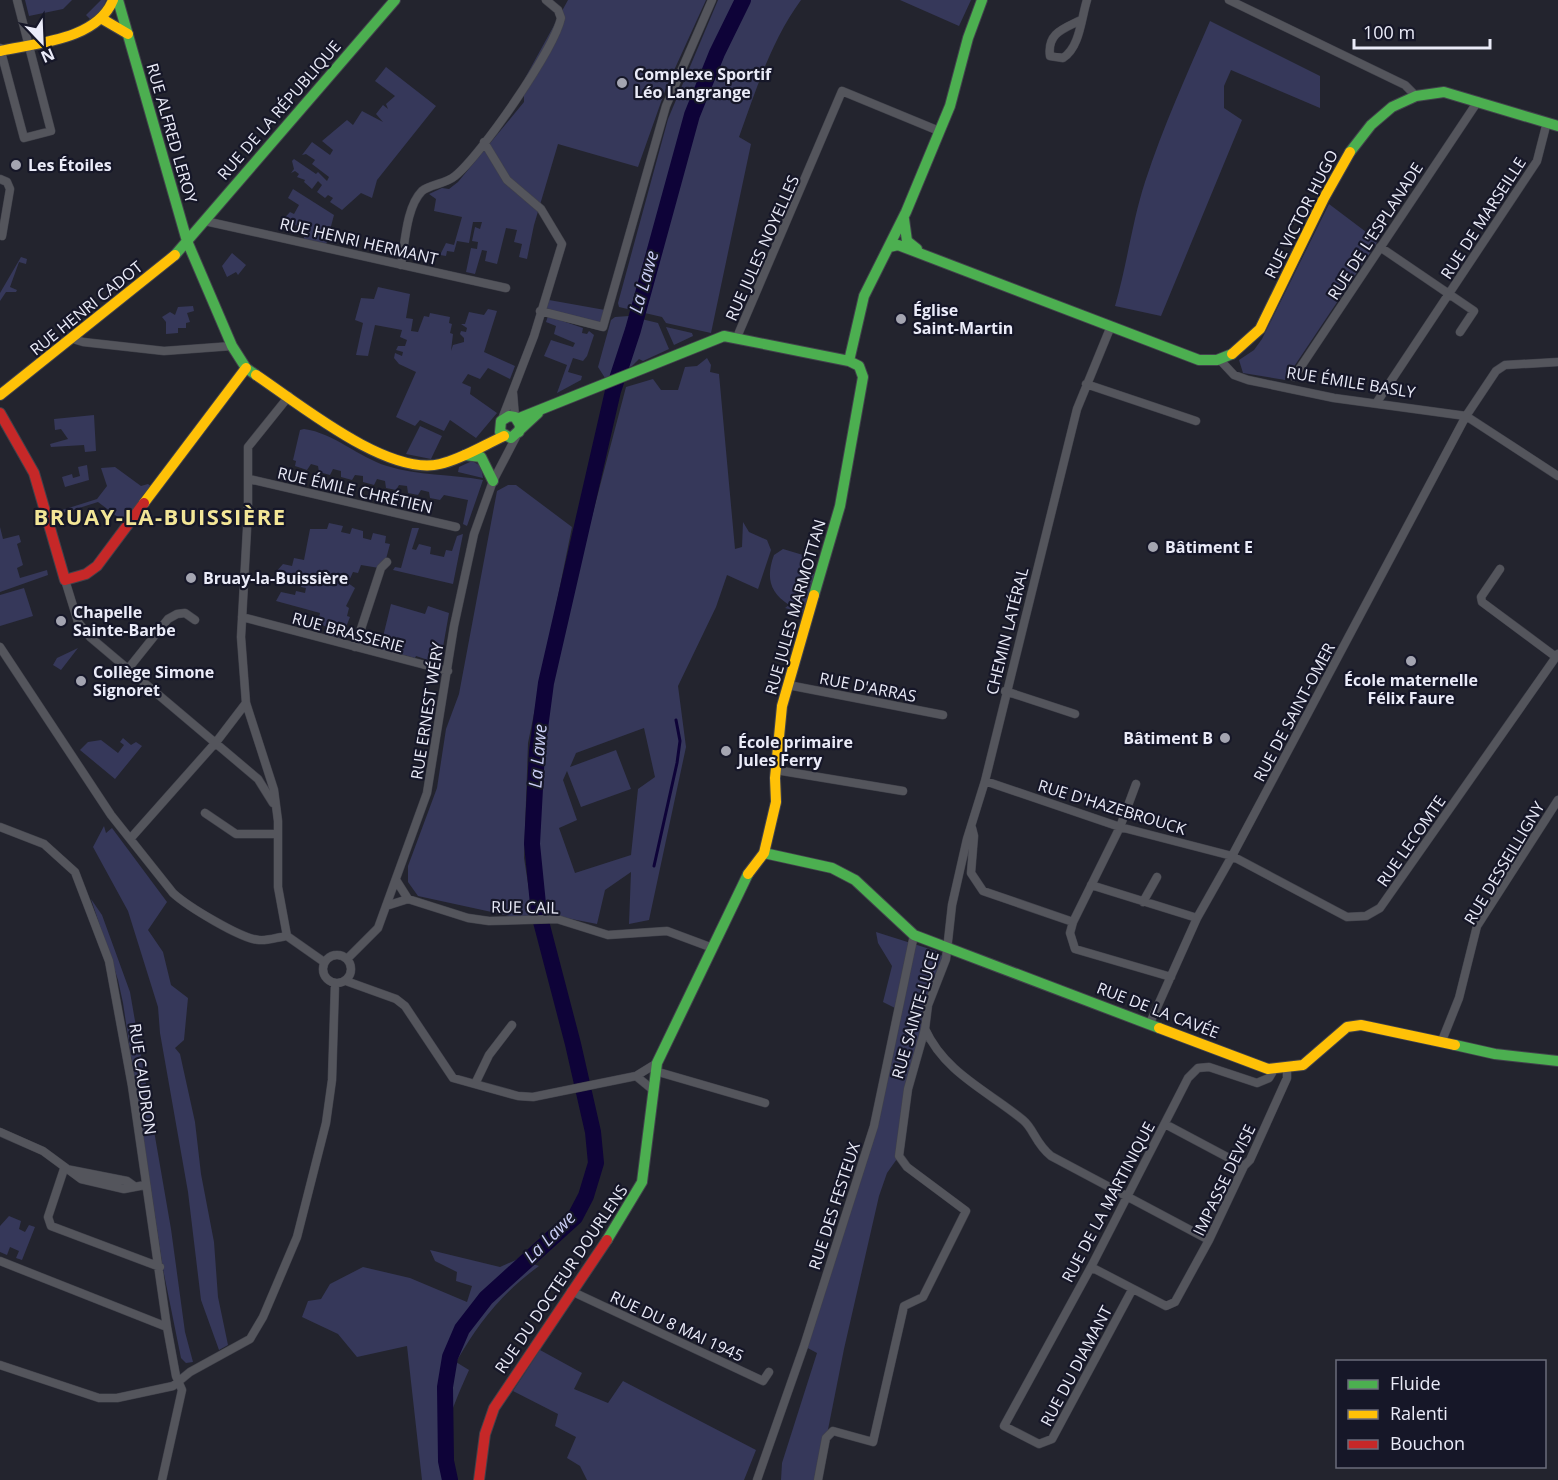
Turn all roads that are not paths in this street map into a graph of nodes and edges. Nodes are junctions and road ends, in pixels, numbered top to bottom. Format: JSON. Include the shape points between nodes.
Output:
{"nodes":[{"id":1,"x":17,"y":0,"type":"edge"},
{"id":2,"x":113,"y":0,"type":"edge"},
{"id":3,"x":118,"y":0,"type":"edge"},
{"id":4,"x":395,"y":0,"type":"edge"},
{"id":5,"x":546,"y":0,"type":"edge"},
{"id":6,"x":712,"y":0,"type":"edge"},
{"id":7,"x":982,"y":0,"type":"edge"},
{"id":8,"x":1087,"y":0,"type":"edge"},
{"id":9,"x":1229,"y":0,"type":"edge"},
{"id":10,"x":104,"y":20,"type":"junction"},
{"id":11,"x":1081,"y":20,"type":"junction"},
{"id":12,"x":128,"y":34,"type":"junction"},
{"id":13,"x":29,"y":45,"type":"junction"},
{"id":14,"x":0,"y":50,"type":"edge"},
{"id":15,"x":1415,"y":95,"type":"junction"},
{"id":16,"x":1478,"y":101,"type":"junction"},
{"id":17,"x":1558,"y":116,"type":"edge"},
{"id":18,"x":1547,"y":122,"type":"junction"},
{"id":19,"x":1558,"y":126,"type":"edge"},
{"id":20,"x":939,"y":131,"type":"junction"},
{"id":21,"x":484,"y":142,"type":"junction"},
{"id":22,"x":0,"y":178,"type":"edge"},
{"id":23,"x":906,"y":212,"type":"junction"},
{"id":24,"x":205,"y":221,"type":"junction"},
{"id":25,"x":2,"y":236,"type":"dead end"},
{"id":26,"x":187,"y":241,"type":"junction"},
{"id":27,"x":889,"y":247,"type":"junction"},
{"id":28,"x":1380,"y":247,"type":"junction"},
{"id":29,"x":933,"y":258,"type":"junction"},
{"id":30,"x":882,"y":262,"type":"junction"},
{"id":31,"x":401,"y":265,"type":"junction"},
{"id":32,"x":506,"y":288,"type":"dead end"},
{"id":33,"x":1449,"y":294,"type":"junction"},
{"id":34,"x":540,"y":311,"type":"junction"},
{"id":35,"x":1111,"y":326,"type":"junction"},
{"id":36,"x":1460,"y":332,"type":"dead end"},
{"id":37,"x":737,"y":337,"type":"junction"},
{"id":38,"x":73,"y":339,"type":"junction"},
{"id":39,"x":232,"y":346,"type":"junction"},
{"id":40,"x":1220,"y":360,"type":"junction"},
{"id":41,"x":849,"y":361,"type":"junction"},
{"id":42,"x":1558,"y":362,"type":"edge"},
{"id":43,"x":246,"y":368,"type":"junction"},
{"id":44,"x":1294,"y":377,"type":"dead end"},
{"id":45,"x":1086,"y":384,"type":"junction"},
{"id":46,"x":513,"y":392,"type":"junction"},
{"id":47,"x":0,"y":395,"type":"edge"},
{"id":48,"x":289,"y":396,"type":"junction"},
{"id":49,"x":1377,"y":402,"type":"junction"},
{"id":50,"x":0,"y":412,"type":"edge"},
{"id":51,"x":540,"y":412,"type":"junction"},
{"id":52,"x":1466,"y":416,"type":"junction"},
{"id":53,"x":516,"y":418,"type":"junction"},
{"id":54,"x":1196,"y":422,"type":"dead end"},
{"id":55,"x":503,"y":430,"type":"junction"},
{"id":56,"x":518,"y":434,"type":"junction"},
{"id":57,"x":465,"y":455,"type":"junction"},
{"id":58,"x":507,"y":456,"type":"junction"},
{"id":59,"x":1558,"y":476,"type":"edge"},
{"id":60,"x":249,"y":479,"type":"junction"},
{"id":61,"x":493,"y":482,"type":"junction"},
{"id":62,"x":456,"y":527,"type":"dead end"},
{"id":63,"x":387,"y":562,"type":"dead end"},
{"id":64,"x":1500,"y":569,"type":"dead end"},
{"id":65,"x":65,"y":580,"type":"junction"},
{"id":66,"x":242,"y":617,"type":"junction"},
{"id":67,"x":195,"y":620,"type":"dead end"},
{"id":68,"x":355,"y":646,"type":"junction"},
{"id":69,"x":0,"y":648,"type":"edge"},
{"id":70,"x":1557,"y":656,"type":"edge"},
{"id":71,"x":128,"y":669,"type":"junction"},
{"id":72,"x":448,"y":671,"type":"junction"},
{"id":73,"x":788,"y":686,"type":"junction"},
{"id":74,"x":1005,"y":691,"type":"junction"},
{"id":75,"x":246,"y":703,"type":"junction"},
{"id":76,"x":1075,"y":714,"type":"dead end"},
{"id":77,"x":943,"y":715,"type":"dead end"},
{"id":78,"x":217,"y":741,"type":"junction"},
{"id":79,"x":776,"y":770,"type":"junction"},
{"id":80,"x":985,"y":781,"type":"junction"},
{"id":81,"x":1136,"y":784,"type":"dead end"},
{"id":82,"x":903,"y":791,"type":"dead end"},
{"id":83,"x":1558,"y":800,"type":"edge"},
{"id":84,"x":275,"y":807,"type":"junction"},
{"id":85,"x":205,"y":813,"type":"dead end"},
{"id":86,"x":0,"y":827,"type":"edge"},
{"id":87,"x":1120,"y":827,"type":"junction"},
{"id":88,"x":972,"y":828,"type":"junction"},
{"id":89,"x":277,"y":834,"type":"junction"},
{"id":90,"x":130,"y":839,"type":"junction"},
{"id":91,"x":764,"y":853,"type":"junction"},
{"id":92,"x":1233,"y":856,"type":"junction"},
{"id":93,"x":1157,"y":877,"type":"dead end"},
{"id":94,"x":396,"y":880,"type":"junction"},
{"id":95,"x":1091,"y":885,"type":"junction"},
{"id":96,"x":408,"y":899,"type":"junction"},
{"id":97,"x":1143,"y":902,"type":"junction"},
{"id":98,"x":386,"y":906,"type":"junction"},
{"id":99,"x":1197,"y":918,"type":"junction"},
{"id":100,"x":1072,"y":922,"type":"junction"},
{"id":101,"x":914,"y":934,"type":"junction"},
{"id":102,"x":287,"y":936,"type":"junction"},
{"id":103,"x":948,"y":946,"type":"junction"},
{"id":104,"x":710,"y":947,"type":"junction"},
{"id":105,"x":347,"y":959,"type":"junction"},
{"id":106,"x":324,"y":962,"type":"junction"},
{"id":107,"x":1171,"y":978,"type":"junction"},
{"id":108,"x":346,"y":981,"type":"junction"},
{"id":109,"x":335,"y":984,"type":"junction"},
{"id":110,"x":1150,"y":1023,"type":"junction"},
{"id":111,"x":512,"y":1025,"type":"dead end"},
{"id":112,"x":925,"y":1029,"type":"junction"},
{"id":113,"x":1441,"y":1043,"type":"junction"},
{"id":114,"x":1558,"y":1061,"type":"edge"},
{"id":115,"x":656,"y":1067,"type":"junction"},
{"id":116,"x":1287,"y":1067,"type":"junction"},
{"id":117,"x":1275,"y":1068,"type":"junction"},
{"id":118,"x":636,"y":1076,"type":"junction"},
{"id":119,"x":475,"y":1084,"type":"junction"},
{"id":120,"x":653,"y":1090,"type":"junction"},
{"id":121,"x":765,"y":1103,"type":"dead end"},
{"id":122,"x":1165,"y":1124,"type":"junction"},
{"id":123,"x":0,"y":1132,"type":"edge"},
{"id":124,"x":1244,"y":1166,"type":"junction"},
{"id":125,"x":64,"y":1169,"type":"junction"},
{"id":126,"x":145,"y":1185,"type":"junction"},
{"id":127,"x":1126,"y":1197,"type":"junction"},
{"id":128,"x":1209,"y":1240,"type":"junction"},
{"id":129,"x":0,"y":1261,"type":"edge"},
{"id":130,"x":160,"y":1267,"type":"junction"},
{"id":131,"x":1091,"y":1267,"type":"junction"},
{"id":132,"x":1132,"y":1290,"type":"junction"},
{"id":133,"x":572,"y":1291,"type":"junction"},
{"id":134,"x":167,"y":1327,"type":"junction"},
{"id":135,"x":0,"y":1365,"type":"edge"},
{"id":136,"x":770,"y":1372,"type":"dead end"},
{"id":137,"x":181,"y":1382,"type":"junction"},
{"id":138,"x":1004,"y":1426,"type":"joint"},
{"id":139,"x":162,"y":1480,"type":"edge"},
{"id":140,"x":479,"y":1480,"type":"edge"},
{"id":141,"x":757,"y":1480,"type":"edge"},
{"id":142,"x":818,"y":1480,"type":"edge"}],
"edges":[{"from":1,"to":13,"type":"street"},
{"from":2,"to":10,"type":"street"},
{"from":3,"to":12,"type":"street","name":"RUE ALFRED LEROY"},
{"from":4,"to":24,"type":"street","name":"RUE DE LA RÉPUBLIQUE"},
{"from":5,"to":21,"type":"street","via":[[558,10],[560,26],[519,96]]},
{"from":6,"to":34,"type":"street","via":[[666,106],[603,327]]},
{"from":7,"to":20,"type":"street"},
{"from":8,"to":11,"type":"street"},
{"from":9,"to":15,"type":"street","via":[[1405,85]]},
{"from":10,"to":12,"type":"street"},
{"from":10,"to":13,"type":"street","via":[[85,30]]},
{"from":11,"to":11,"type":"street","via":[[1054,34],[1050,56],[1063,58],[1071,53]]},
{"from":12,"to":26,"type":"street","name":"RUE ALFRED LEROY"},
{"from":13,"to":14,"type":"street"},
{"from":13,"to":14,"type":"street","via":[[51,131],[24,138]]},
{"from":15,"to":16,"type":"street","name":"RUE VICTOR HUGO","via":[[1444,92]]},
{"from":15,"to":40,"type":"street","name":"RUE VICTOR HUGO","via":[[1374,123],[1351,148],[1260,329],[1249,342]]},
{"from":16,"to":18,"type":"street","name":"RUE VICTOR HUGO"},
{"from":16,"to":28,"type":"street","name":"RUE DE L'ESPLANADE"},
{"from":17,"to":18,"type":"street"},
{"from":18,"to":19,"type":"street","name":"RUE VICTOR HUGO"},
{"from":18,"to":33,"type":"street","name":"RUE DE MARSEILLE","via":[[1537,161]]},
{"from":20,"to":23,"type":"street"},
{"from":20,"to":37,"type":"street","name":"RUE JULES NOYELLES","via":[[842,91]]},
{"from":21,"to":31,"type":"street","via":[[456,175],[423,190],[412,209]]},
{"from":21,"to":34,"type":"street","via":[[507,180],[541,209],[560,239],[560,252]]},
{"from":22,"to":25,"type":"street","via":[[10,189]]},
{"from":23,"to":27,"type":"street"},
{"from":23,"to":29,"type":"street","via":[[903,226],[907,241]]},
{"from":24,"to":26,"type":"street","name":"RUE DE LA RÉPUBLIQUE"},
{"from":24,"to":31,"type":"street","name":"RUE HENRI HERMANT"},
{"from":26,"to":38,"type":"street","name":"RUE HENRI CADOT","via":[[172,258]]},
{"from":26,"to":39,"type":"street","name":"RUE ALFRED LEROY"},
{"from":27,"to":29,"type":"street","via":[[896,245]]},
{"from":27,"to":30,"type":"street"},
{"from":28,"to":33,"type":"street"},
{"from":28,"to":44,"type":"street","name":"RUE DE L'ESPLANADE"},
{"from":29,"to":30,"type":"street","via":[[896,254]]},
{"from":29,"to":35,"type":"street"},
{"from":30,"to":41,"type":"street","via":[[859,310]]},
{"from":31,"to":32,"type":"street","name":"RUE HENRI HERMANT"},
{"from":33,"to":36,"type":"street","via":[[1474,311]]},
{"from":33,"to":49,"type":"street","name":"RUE DE MARSEILLE"},
{"from":34,"to":46,"type":"street"},
{"from":35,"to":40,"type":"street","via":[[1199,360]]},
{"from":35,"to":45,"type":"street","name":"CHEMIN LATÉRAL"},
{"from":37,"to":41,"type":"street"},
{"from":37,"to":51,"type":"street","via":[[711,339]]},
{"from":38,"to":39,"type":"street","via":[[154,351]]},
{"from":38,"to":47,"type":"street","name":"RUE HENRI CADOT"},
{"from":39,"to":43,"type":"street","name":"RUE ALFRED LEROY"},
{"from":40,"to":49,"type":"street","name":"RUE ÉMILE BASLY","via":[[1234,375],[1248,380],[1334,398]]},
{"from":41,"to":73,"type":"street","name":"RUE JULES MARMOTTAN","via":[[859,366],[863,377],[840,506]]},
{"from":42,"to":52,"type":"street","name":"RUE DE SAINT-OMER","via":[[1505,365],[1496,371]]},
{"from":43,"to":48,"type":"street"},
{"from":43,"to":65,"type":"street","via":[[97,566]]},
{"from":45,"to":54,"type":"street"},
{"from":45,"to":74,"type":"street","name":"CHEMIN LATÉRAL"},
{"from":46,"to":53,"type":"street"},
{"from":46,"to":55,"type":"street"},
{"from":48,"to":57,"type":"street","via":[[346,436],[385,456],[422,465],[440,464]]},
{"from":48,"to":60,"type":"street","via":[[248,447]]},
{"from":49,"to":52,"type":"street","name":"RUE ÉMILE BASLY"},
{"from":50,"to":65,"type":"street","via":[[34,473]]},
{"from":51,"to":53,"type":"street"},
{"from":51,"to":56,"type":"street"},
{"from":52,"to":59,"type":"street","name":"RUE ÉMILE BASLY"},
{"from":52,"to":92,"type":"street","name":"RUE DE SAINT-OMER"},
{"from":53,"to":55,"type":"street"},
{"from":53,"to":56,"type":"street","via":[[520,425]]},
{"from":55,"to":56,"type":"street"},
{"from":55,"to":57,"type":"street"},
{"from":55,"to":58,"type":"street"},
{"from":56,"to":58,"type":"street","name":"RUE ERNEST WÉRY"},
{"from":57,"to":61,"type":"street","via":[[472,453],[484,459]]},
{"from":58,"to":61,"type":"street","name":"RUE ERNEST WÉRY"},
{"from":60,"to":62,"type":"street","name":"RUE ÉMILE CHRÉTIEN"},
{"from":60,"to":66,"type":"street"},
{"from":61,"to":72,"type":"street","name":"RUE ERNEST WÉRY","via":[[467,563]]},
{"from":63,"to":68,"type":"street","via":[[381,567]]},
{"from":64,"to":70,"type":"street","via":[[1481,597],[1482,602]]},
{"from":65,"to":71,"type":"street","via":[[81,626]]},
{"from":66,"to":68,"type":"street","name":"RUE BRASSERIE"},
{"from":66,"to":75,"type":"street"},
{"from":67,"to":71,"type":"street","via":[[185,613],[172,616]]},
{"from":68,"to":72,"type":"street","name":"RUE BRASSERIE"},
{"from":69,"to":90,"type":"street"},
{"from":70,"to":92,"type":"street","name":"RUE LECOMTE","via":[[1380,908],[1366,916],[1347,917]]},
{"from":71,"to":78,"type":"street"},
{"from":72,"to":94,"type":"street","name":"RUE ERNEST WÉRY","via":[[427,794]]},
{"from":73,"to":77,"type":"street","name":"RUE D'ARRAS"},
{"from":73,"to":79,"type":"street","name":"RUE JULES MARMOTTAN","via":[[782,706]]},
{"from":74,"to":76,"type":"street"},
{"from":74,"to":80,"type":"street","name":"CHEMIN LATÉRAL"},
{"from":75,"to":78,"type":"street"},
{"from":75,"to":84,"type":"street","via":[[270,773]]},
{"from":78,"to":84,"type":"street","via":[[262,782]]},
{"from":78,"to":90,"type":"street"},
{"from":79,"to":82,"type":"street"},
{"from":79,"to":91,"type":"street","name":"RUE JULES MARMOTTAN","via":[[776,802]]},
{"from":80,"to":87,"type":"street","name":"RUE D'HAZEBROUCK"},
{"from":80,"to":88,"type":"street","name":"CHEMIN LATÉRAL"},
{"from":81,"to":87,"type":"street"},
{"from":83,"to":113,"type":"street","name":"RUE DESSEILLIGNY","via":[[1477,926],[1459,998]]},
{"from":84,"to":89,"type":"street"},
{"from":85,"to":89,"type":"street","via":[[236,834]]},
{"from":86,"to":126,"type":"street","name":"RUE CAUDRON","via":[[50,849],[80,880],[109,961],[118,1002]]},
{"from":87,"to":92,"type":"street","name":"RUE D'HAZEBROUCK"},
{"from":87,"to":95,"type":"street"},
{"from":88,"to":100,"type":"street","via":[[972,873],[983,891]]},
{"from":88,"to":103,"type":"street","name":"CHEMIN LATÉRAL","via":[[952,905]]},
{"from":89,"to":102,"type":"street","via":[[278,887]]},
{"from":90,"to":102,"type":"street","via":[[162,882],[185,904],[254,939]]},
{"from":91,"to":101,"type":"street","name":"RUE DE LA CAVÉE","via":[[832,868],[855,880]]},
{"from":91,"to":104,"type":"street","name":"RUE JULES MARMOTTAN","via":[[745,878]]},
{"from":92,"to":99,"type":"street","name":"RUE DE SAINT-OMER"},
{"from":93,"to":97,"type":"street"},
{"from":94,"to":96,"type":"street"},
{"from":94,"to":98,"type":"street","name":"RUE ERNEST WÉRY"},
{"from":95,"to":97,"type":"street"},
{"from":95,"to":100,"type":"street"},
{"from":96,"to":98,"type":"street"},
{"from":96,"to":104,"type":"street","name":"RUE CAIL","via":[[478,920],[552,919],[608,935],[668,931]]},
{"from":97,"to":99,"type":"street"},
{"from":98,"to":105,"type":"street","name":"RUE ERNEST WÉRY","via":[[378,928]]},
{"from":99,"to":107,"type":"street","name":"RUE DE SAINT-OMER"},
{"from":100,"to":107,"type":"street","via":[[1070,933],[1075,949]]},
{"from":101,"to":103,"type":"street","name":"RUE DE LA CAVÉE"},
{"from":101,"to":141,"type":"street","name":"RUE DES FESTEUX","via":[[874,1126]]},
{"from":102,"to":106,"type":"street"},
{"from":103,"to":110,"type":"street","name":"RUE DE LA CAVÉE"},
{"from":103,"to":112,"type":"street","name":"RUE SAINTE-LUCE","via":[[928,1005]]},
{"from":104,"to":115,"type":"street","name":"RUE JULES MARMOTTAN"},
{"from":105,"to":106,"type":"street","via":[[337,955]]},
{"from":105,"to":108,"type":"street","via":[[351,972]]},
{"from":106,"to":109,"type":"street","via":[[324,976]]},
{"from":107,"to":110,"type":"street","name":"RUE DE SAINT-OMER"},
{"from":108,"to":109,"type":"street"},
{"from":108,"to":119,"type":"street","via":[[405,1006],[450,1074]]},
{"from":109,"to":137,"type":"street","via":[[332,1080],[297,1237],[250,1340],[190,1372]]},
{"from":110,"to":117,"type":"street","name":"RUE DE LA CAVÉE","via":[[1268,1069]]},
{"from":111,"to":119,"type":"street","via":[[489,1055]]},
{"from":112,"to":127,"type":"street","via":[[933,1047],[955,1071],[1026,1122],[1038,1146]]},
{"from":112,"to":142,"type":"street","name":"RUE SAINTE-LUCE","via":[[908,1089],[899,1156],[907,1167],[966,1211],[923,1297],[904,1306],[873,1442],[832,1431],[826,1438]]},
{"from":113,"to":114,"type":"street","name":"RUE DE LA CAVÉE"},
{"from":113,"to":116,"type":"street","name":"RUE DE LA CAVÉE","via":[[1361,1024],[1347,1027],[1303,1065]]},
{"from":115,"to":118,"type":"street"},
{"from":115,"to":120,"type":"street","name":"RUE JULES MARMOTTAN"},
{"from":115,"to":121,"type":"street"},
{"from":116,"to":117,"type":"street","name":"RUE DE LA CAVÉE"},
{"from":116,"to":124,"type":"street","name":"IMPASSE DEVISE","via":[[1287,1078]]},
{"from":117,"to":122,"type":"street","name":"RUE DE LA MARTINIQUE","via":[[1269,1078],[1257,1083],[1209,1067],[1198,1068],[1188,1078]]},
{"from":118,"to":119,"type":"street","via":[[525,1097]]},
{"from":118,"to":120,"type":"street"},
{"from":120,"to":133,"type":"street","name":"RUE DU DOCTEUR DOURLENS","via":[[642,1182]]},
{"from":122,"to":124,"type":"street"},
{"from":122,"to":127,"type":"street","name":"RUE DE LA MARTINIQUE"},
{"from":123,"to":125,"type":"street","via":[[43,1151]]},
{"from":124,"to":128,"type":"street","name":"IMPASSE DEVISE"},
{"from":125,"to":126,"type":"street","via":[[81,1179],[124,1189]]},
{"from":125,"to":130,"type":"street","via":[[48,1217],[51,1226]]},
{"from":126,"to":130,"type":"street","name":"RUE CAUDRON"},
{"from":127,"to":128,"type":"street"},
{"from":127,"to":131,"type":"street","name":"RUE DE LA MARTINIQUE"},
{"from":128,"to":132,"type":"street","name":"IMPASSE DEVISE","via":[[1175,1302],[1166,1306]]},
{"from":129,"to":134,"type":"street"},
{"from":130,"to":134,"type":"street","name":"RUE CAUDRON"},
{"from":131,"to":132,"type":"street"},
{"from":131,"to":138,"type":"street","name":"RUE DE LA MARTINIQUE"},
{"from":132,"to":138,"type":"street","name":"RUE DU DIAMANT","via":[[1052,1439],[1039,1444]]},
{"from":133,"to":136,"type":"street","name":"RUE DU 8 MAI 1945","via":[[763,1380]]},
{"from":133,"to":140,"type":"street","name":"RUE DU DOCTEUR DOURLENS","via":[[494,1408],[484,1434]]},
{"from":134,"to":137,"type":"street","name":"RUE CAUDRON","via":[[176,1376]]},
{"from":135,"to":137,"type":"street","via":[[99,1398],[117,1398]]},
{"from":137,"to":139,"type":"street"}]}
